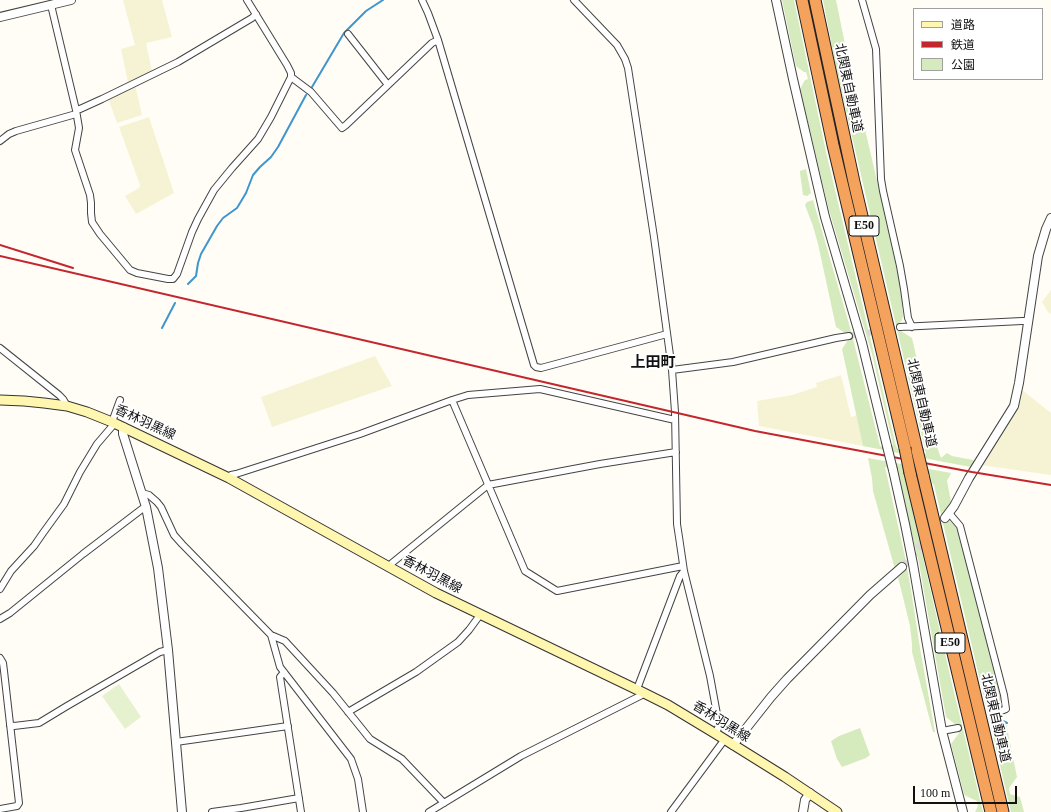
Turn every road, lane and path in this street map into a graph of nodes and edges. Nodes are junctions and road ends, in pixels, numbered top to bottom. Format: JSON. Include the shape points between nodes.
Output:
{"nodes":[{"id":1,"x":71,"y":0,"type":"edge"},
{"id":2,"x":247,"y":0,"type":"edge"},
{"id":3,"x":422,"y":0,"type":"edge"},
{"id":4,"x":574,"y":0,"type":"edge"},
{"id":5,"x":776,"y":0,"type":"edge"},
{"id":6,"x":802,"y":0,"type":"edge"},
{"id":7,"x":814,"y":0,"type":"edge"},
{"id":8,"x":862,"y":0,"type":"edge"},
{"id":9,"x":51,"y":5,"type":"junction"},
{"id":10,"x":256,"y":14,"type":"junction"},
{"id":11,"x":0,"y":17,"type":"edge"},
{"id":12,"x":348,"y":34,"type":"dead end"},
{"id":13,"x":438,"y":40,"type":"junction"},
{"id":14,"x":291,"y":77,"type":"junction"},
{"id":15,"x":388,"y":85,"type":"junction"},
{"id":16,"x":76,"y":112,"type":"junction"},
{"id":17,"x":0,"y":141,"type":"edge"},
{"id":18,"x":1051,"y":218,"type":"edge"},
{"id":19,"x":1028,"y":322,"type":"junction"},
{"id":20,"x":900,"y":327,"type":"dead end"},
{"id":21,"x":912,"y":327,"type":"junction"},
{"id":22,"x":667,"y":334,"type":"junction"},
{"id":23,"x":849,"y":336,"type":"tunnel mouth"},
{"id":24,"x":0,"y":348,"type":"edge"},
{"id":25,"x":672,"y":370,"type":"junction"},
{"id":26,"x":0,"y":400,"type":"edge"},
{"id":27,"x":120,"y":400,"type":"dead end"},
{"id":28,"x":452,"y":400,"type":"junction"},
{"id":29,"x":66,"y":406,"type":"junction"},
{"id":30,"x":675,"y":420,"type":"junction"},
{"id":31,"x":117,"y":424,"type":"junction"},
{"id":32,"x":676,"y":452,"type":"junction"},
{"id":33,"x":229,"y":478,"type":"junction"},
{"id":34,"x":488,"y":485,"type":"junction"},
{"id":35,"x":142,"y":493,"type":"junction"},
{"id":36,"x":146,"y":506,"type":"junction"},
{"id":37,"x":947,"y":515,"type":"joint"},
{"id":38,"x":389,"y":567,"type":"junction"},
{"id":39,"x":902,"y":567,"type":"tunnel mouth"},
{"id":40,"x":684,"y":569,"type":"junction"},
{"id":41,"x":0,"y":589,"type":"edge"},
{"id":42,"x":480,"y":615,"type":"junction"},
{"id":43,"x":0,"y":619,"type":"edge"},
{"id":44,"x":271,"y":635,"type":"junction"},
{"id":45,"x":168,"y":650,"type":"junction"},
{"id":46,"x":0,"y":658,"type":"edge"},
{"id":47,"x":284,"y":672,"type":"junction"},
{"id":48,"x":640,"y":691,"type":"junction"},
{"id":49,"x":348,"y":712,"type":"junction"},
{"id":50,"x":994,"y":714,"type":"dead end"},
{"id":51,"x":10,"y":725,"type":"junction"},
{"id":52,"x":288,"y":726,"type":"junction"},
{"id":53,"x":958,"y":728,"type":"dead end"},
{"id":54,"x":942,"y":731,"type":"junction"},
{"id":55,"x":716,"y":734,"type":"junction"},
{"id":56,"x":725,"y":739,"type":"junction"},
{"id":57,"x":176,"y":742,"type":"junction"},
{"id":58,"x":733,"y":745,"type":"junction"},
{"id":59,"x":810,"y":793,"type":"junction"},
{"id":60,"x":299,"y":798,"type":"junction"},
{"id":61,"x":444,"y":803,"type":"junction"},
{"id":62,"x":0,"y":809,"type":"edge"},
{"id":63,"x":182,"y":812,"type":"edge"},
{"id":64,"x":212,"y":812,"type":"edge"},
{"id":65,"x":301,"y":812,"type":"edge"},
{"id":66,"x":363,"y":812,"type":"edge"},
{"id":67,"x":429,"y":812,"type":"edge"},
{"id":68,"x":671,"y":812,"type":"edge"},
{"id":69,"x":803,"y":812,"type":"edge"},
{"id":70,"x":837,"y":812,"type":"edge"},
{"id":71,"x":963,"y":812,"type":"edge"},
{"id":72,"x":991,"y":812,"type":"edge"},
{"id":73,"x":1003,"y":812,"type":"edge"}],
"edges":[{"from":1,"to":9,"type":"street"},
{"from":2,"to":10,"type":"street"},
{"from":3,"to":13,"type":"street"},
{"from":4,"to":22,"type":"street","via":[[617,46],[627,63]]},
{"from":5,"to":54,"type":"street","bridge":true,"via":[[825,217],[864,350],[893,470],[914,564]]},
{"from":6,"to":72,"type":"highway","name":"北関東自動車道","number":"E50","bridge":true,"via":[[835,152]]},
{"from":7,"to":73,"type":"highway","name":"北関東自動車道","number":"E50","bridge":true,"via":[[854,182]]},
{"from":8,"to":21,"type":"street","via":[[876,49],[881,178],[902,274],[908,318]]},
{"from":9,"to":11,"type":"street"},
{"from":9,"to":16,"type":"street"},
{"from":10,"to":14,"type":"street","via":[[287,65]]},
{"from":10,"to":16,"type":"street","via":[[178,62]]},
{"from":12,"to":15,"type":"street"},
{"from":13,"to":15,"type":"street"},
{"from":13,"to":22,"type":"street","via":[[534,365],[541,368]]},
{"from":14,"to":15,"type":"street","via":[[311,92],[342,128]]},
{"from":14,"to":16,"type":"street","via":[[258,139],[212,194],[192,232],[173,279],[144,275],[130,270],[92,222],[90,195],[75,150],[79,128]]},
{"from":16,"to":17,"type":"street","via":[[16,131]]},
{"from":18,"to":19,"type":"street","via":[[1038,256]]},
{"from":19,"to":21,"type":"street"},
{"from":19,"to":37,"type":"street","via":[[1014,406]]},
{"from":20,"to":21,"type":"street"},
{"from":22,"to":25,"type":"street"},
{"from":23,"to":25,"type":"street","via":[[733,362]]},
{"from":24,"to":29,"type":"street","via":[[59,395]]},
{"from":25,"to":30,"type":"street"},
{"from":26,"to":29,"type":"main road","name":"香林羽黒線"},
{"from":27,"to":31,"type":"street"},
{"from":28,"to":30,"type":"street","via":[[468,395],[540,389]]},
{"from":28,"to":33,"type":"street"},
{"from":28,"to":34,"type":"street"},
{"from":29,"to":31,"type":"main road","name":"香林羽黒線"},
{"from":30,"to":32,"type":"street"},
{"from":31,"to":33,"type":"main road","name":"香林羽黒線"},
{"from":31,"to":35,"type":"street","via":[[123,434]]},
{"from":31,"to":41,"type":"street","via":[[100,440],[64,504],[34,546],[11,570]]},
{"from":32,"to":34,"type":"street"},
{"from":32,"to":40,"type":"street","via":[[677,524]]},
{"from":33,"to":38,"type":"main road","name":"香林羽黒線"},
{"from":34,"to":38,"type":"street"},
{"from":34,"to":40,"type":"street","via":[[525,571],[556,591]]},
{"from":35,"to":36,"type":"street"},
{"from":35,"to":44,"type":"street","via":[[157,502],[178,540]]},
{"from":36,"to":43,"type":"street"},
{"from":36,"to":45,"type":"street","via":[[158,568]]},
{"from":37,"to":50,"type":"street","via":[[960,526],[1004,695],[1006,709]]},
{"from":38,"to":42,"type":"main road","name":"香林羽黒線"},
{"from":39,"to":58,"type":"street","via":[[870,595],[779,687]]},
{"from":40,"to":48,"type":"street"},
{"from":40,"to":55,"type":"street","via":[[710,676],[719,725]]},
{"from":42,"to":48,"type":"main road","name":"香林羽黒線"},
{"from":42,"to":49,"type":"street","via":[[458,642],[416,672]]},
{"from":44,"to":47,"type":"street","via":[[280,667]]},
{"from":44,"to":49,"type":"street","via":[[285,641]]},
{"from":45,"to":51,"type":"street","via":[[160,652],[39,723]]},
{"from":45,"to":57,"type":"street"},
{"from":46,"to":51,"type":"street","via":[[3,663]]},
{"from":47,"to":52,"type":"street","via":[[280,677]]},
{"from":47,"to":66,"type":"street","via":[[351,759],[358,779]]},
{"from":48,"to":55,"type":"main road","name":"香林羽黒線"},
{"from":48,"to":61,"type":"street","via":[[640,696],[521,756]]},
{"from":49,"to":61,"type":"street","via":[[370,739],[402,759]]},
{"from":51,"to":62,"type":"street","via":[[19,803]]},
{"from":52,"to":57,"type":"street"},
{"from":52,"to":60,"type":"street"},
{"from":53,"to":54,"type":"street"},
{"from":54,"to":71,"type":"street"},
{"from":55,"to":56,"type":"main road","name":"香林羽黒線"},
{"from":56,"to":58,"type":"main road","name":"香林羽黒線"},
{"from":56,"to":68,"type":"street"},
{"from":57,"to":63,"type":"street"},
{"from":58,"to":59,"type":"main road","name":"香林羽黒線"},
{"from":59,"to":69,"type":"street","via":[[805,800]]},
{"from":59,"to":70,"type":"main road","name":"香林羽黒線"},
{"from":60,"to":64,"type":"street"},
{"from":60,"to":65,"type":"street"},
{"from":61,"to":67,"type":"street"}]}
